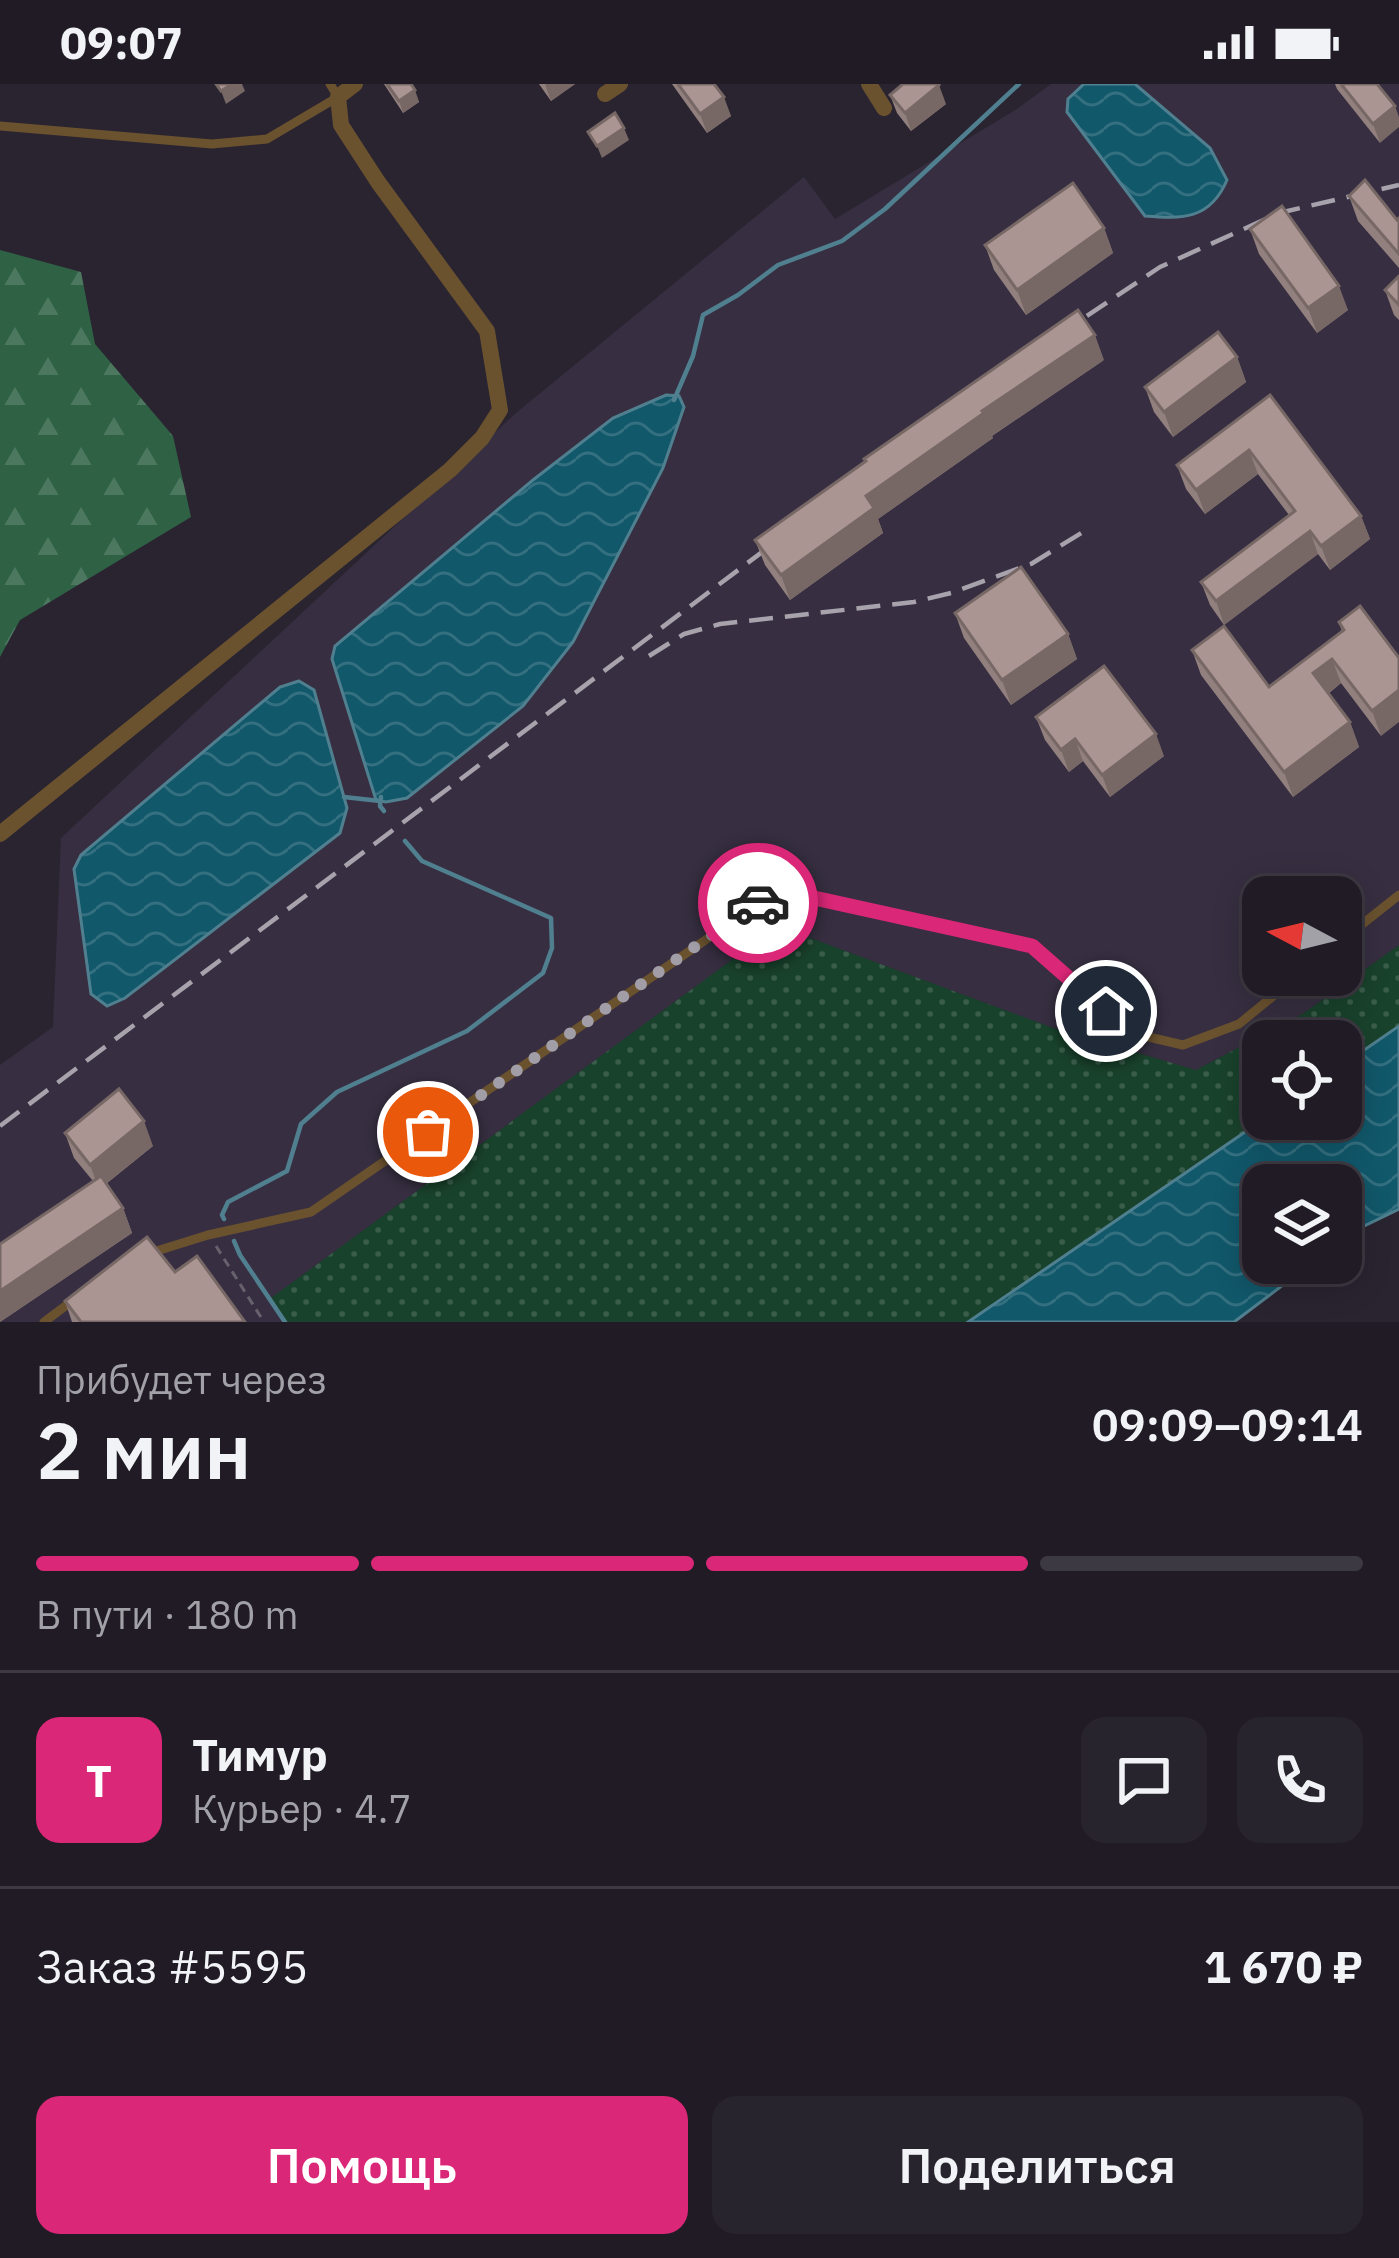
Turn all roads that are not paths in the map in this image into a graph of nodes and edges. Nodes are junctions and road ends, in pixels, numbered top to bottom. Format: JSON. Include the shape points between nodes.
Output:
{"nodes":[{"id":1,"x":355,"y":84,"type":"edge"},
{"id":2,"x":869,"y":84,"type":"edge"},
{"id":3,"x":334,"y":90,"type":"edge"},
{"id":4,"x":884,"y":108,"type":"dead end"},
{"id":5,"x":0,"y":126,"type":"edge"},
{"id":6,"x":0,"y":834,"type":"edge"},
{"id":7,"x":1399,"y":895,"type":"edge"},
{"id":8,"x":1362,"y":924,"type":"edge"},
{"id":9,"x":1273,"y":996,"type":"edge"},
{"id":10,"x":139,"y":1259,"type":"edge"},
{"id":11,"x":76,"y":1298,"type":"edge"},
{"id":12,"x":44,"y":1322,"type":"edge"}],
"edges":[{"from":1,"to":3,"type":"street"},
{"from":2,"to":4,"type":"street"},
{"from":3,"to":5,"type":"lane","via":[[267,139],[212,144]]},
{"from":3,"to":6,"type":"street","via":[[341,125],[487,331],[500,410],[450,470]]},
{"from":7,"to":8,"type":"lane"},
{"from":9,"to":10,"type":"lane","via":[[1239,1024],[1183,1045],[1127,1032],[1032,946],[778,890],[311,1212]]},
{"from":11,"to":12,"type":"lane"}]}
